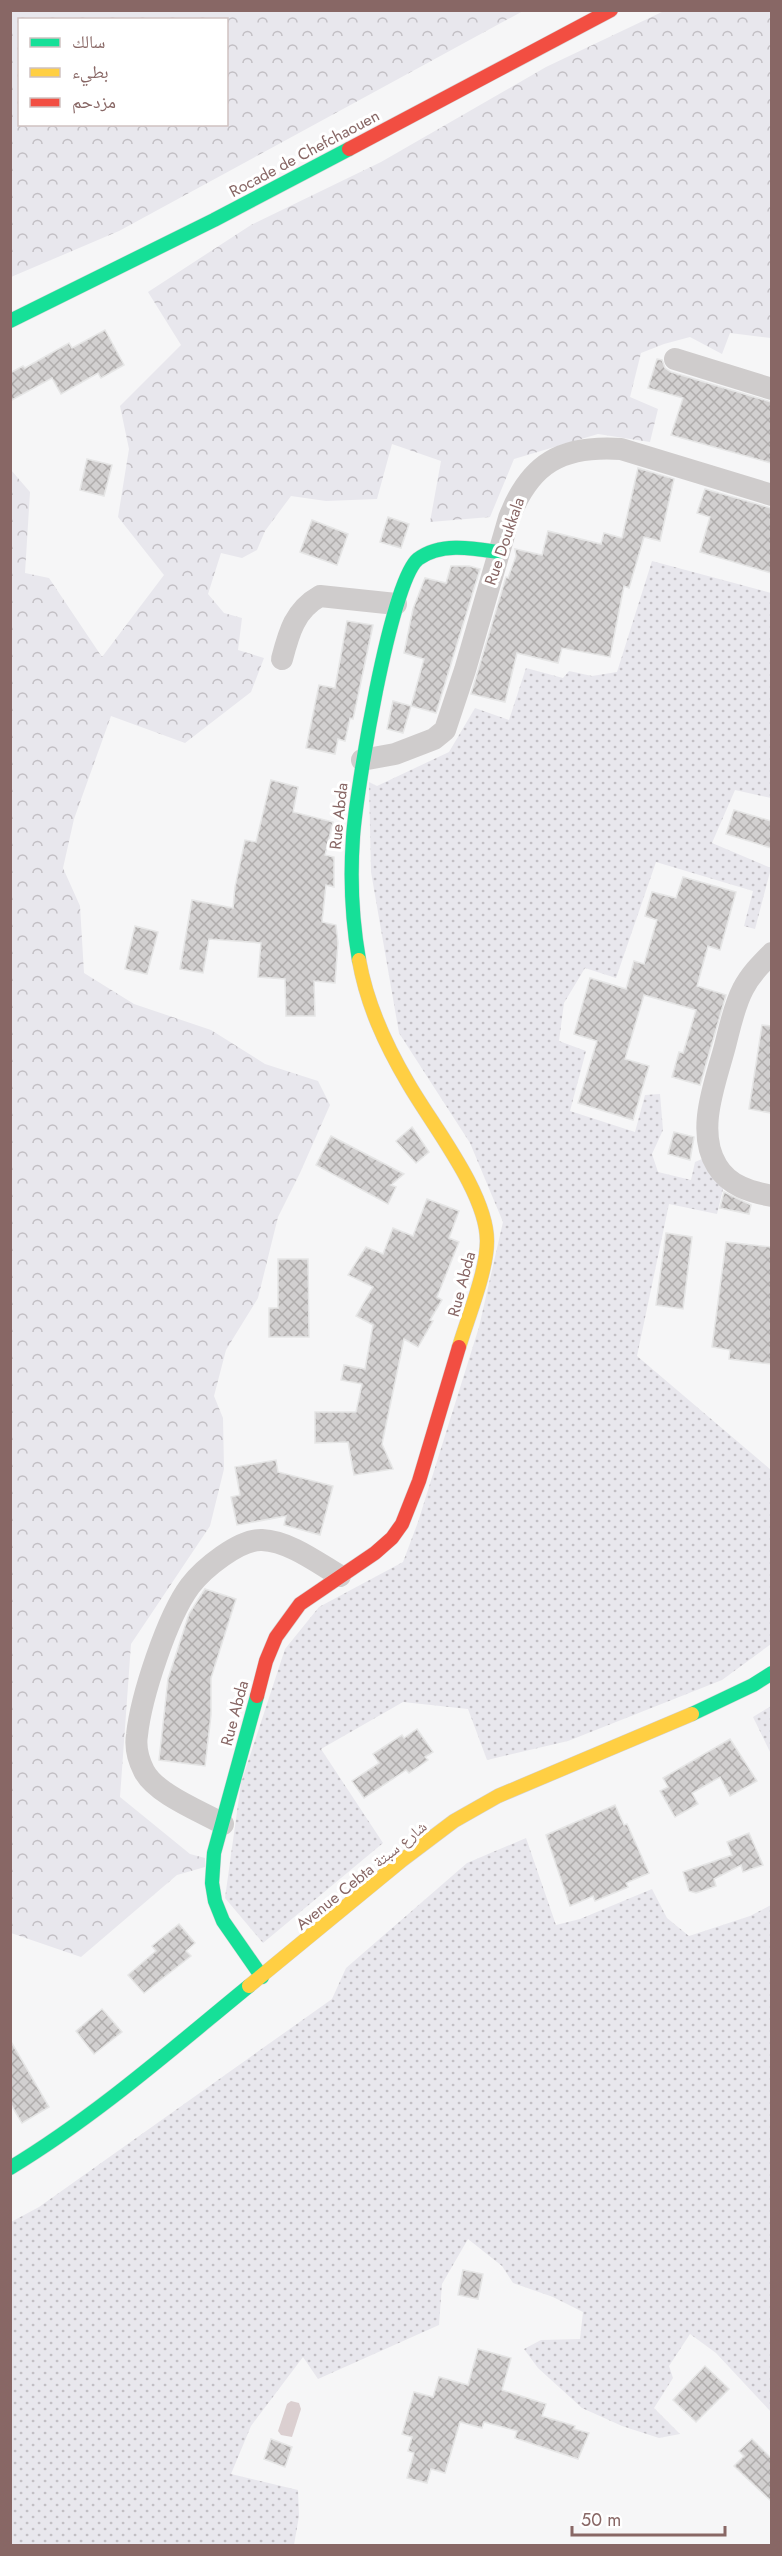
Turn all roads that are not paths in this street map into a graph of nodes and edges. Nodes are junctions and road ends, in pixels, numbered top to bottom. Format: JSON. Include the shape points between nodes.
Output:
{"nodes":[{"id":1,"x":611,"y":10,"type":"edge"},
{"id":2,"x":10,"y":321,"type":"edge"},
{"id":3,"x":675,"y":359,"type":"dead end"},
{"id":4,"x":771,"y":390,"type":"edge"},
{"id":5,"x":771,"y":495,"type":"edge"},
{"id":6,"x":498,"y":552,"type":"junction"},
{"id":7,"x":396,"y":604,"type":"junction"},
{"id":8,"x":282,"y":659,"type":"dead end"},
{"id":9,"x":362,"y":760,"type":"junction"},
{"id":10,"x":771,"y":953,"type":"edge"},
{"id":11,"x":771,"y":1196,"type":"edge"},
{"id":12,"x":340,"y":1576,"type":"junction"},
{"id":13,"x":771,"y":1673,"type":"edge"},
{"id":14,"x":223,"y":1824,"type":"junction"},
{"id":15,"x":262,"y":1977,"type":"junction"},
{"id":16,"x":10,"y":2168,"type":"edge"}],
"edges":[{"from":1,"to":2,"type":"street","name":"Rocade de Chefchaouen","via":[[214,220]]},
{"from":3,"to":4,"type":"street"},
{"from":5,"to":6,"type":"street","name":"Rue Doukkala","via":[[621,449],[571,453],[543,466],[526,483],[516,498]]},
{"from":6,"to":7,"type":"street","name":"Rue Abda","via":[[455,548],[423,557],[411,567]]},
{"from":6,"to":9,"type":"street","name":"Rue Doukkala","via":[[445,730],[434,739],[395,754]]},
{"from":7,"to":8,"type":"street","via":[[321,596],[311,601],[296,619]]},
{"from":7,"to":9,"type":"street","name":"Rue Abda"},
{"from":9,"to":12,"type":"street","name":"Rue Abda","via":[[350,867],[363,981],[388,1046],[473,1189],[489,1237],[483,1274],[411,1504],[392,1538]]},
{"from":10,"to":11,"type":"street","via":[[753,973],[738,1002],[714,1086],[708,1125],[713,1159],[722,1174],[737,1186]]},
{"from":12,"to":14,"type":"street","name":"Rue Abda","via":[[300,1604],[276,1636],[254,1701]]},
{"from":12,"to":14,"type":"street","via":[[284,1546],[254,1541],[225,1555],[203,1572],[190,1586],[170,1624],[153,1670],[136,1737],[140,1762],[157,1786]]},
{"from":13,"to":15,"type":"street","name":"Avenue Cebta شارع سبتة","via":[[678,1721],[475,1809],[409,1855]]},
{"from":14,"to":15,"type":"street","name":"Rue Abda","via":[[214,1853],[215,1901],[241,1949]]},
{"from":15,"to":16,"type":"street","name":"Avenue Cebta شارع سبتة","via":[[84,2120]]}]}
